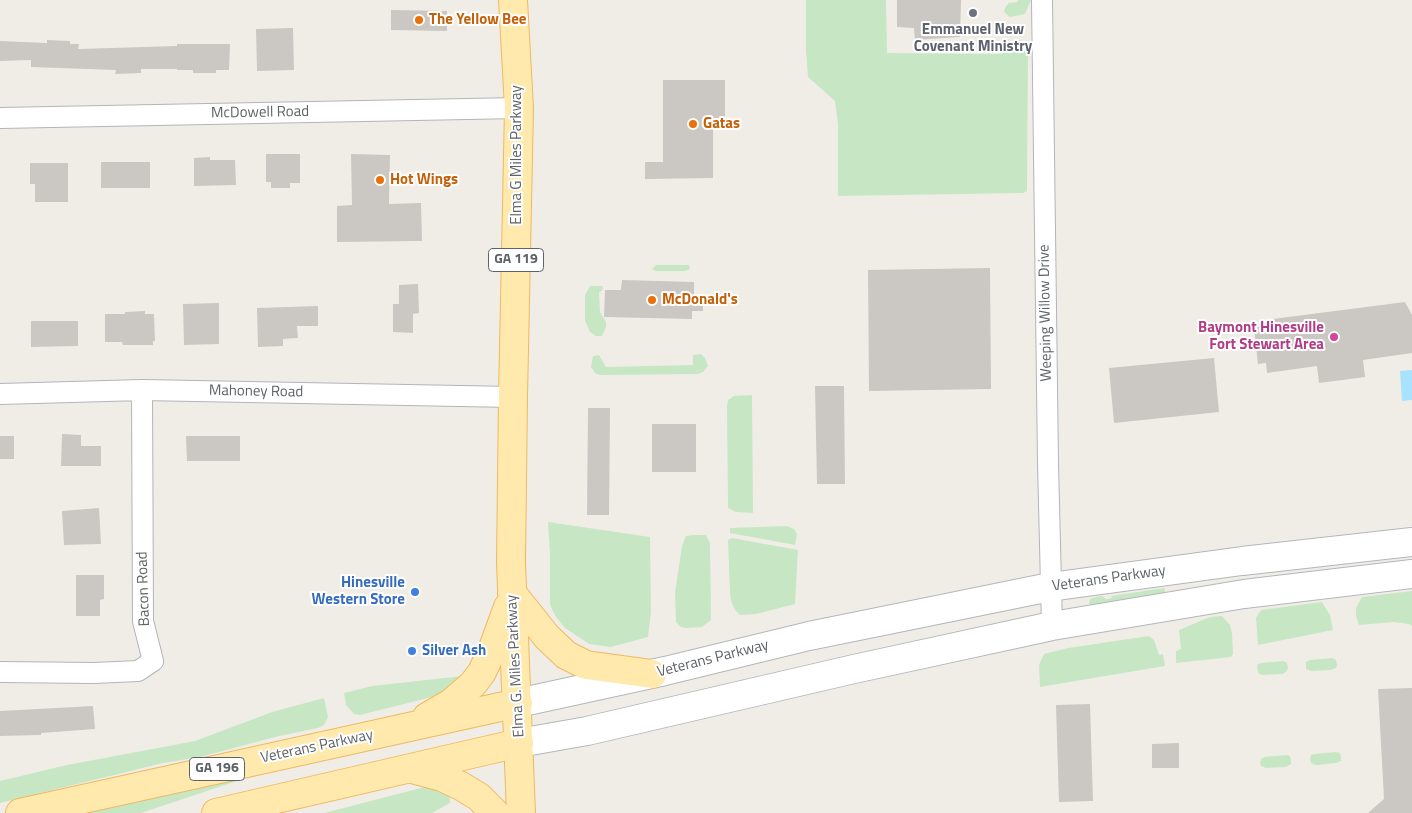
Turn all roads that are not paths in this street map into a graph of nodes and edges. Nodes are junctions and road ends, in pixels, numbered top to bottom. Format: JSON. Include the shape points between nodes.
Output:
{"nodes":[{"id":1,"x":513,"y":0,"type":"edge"},
{"id":2,"x":1042,"y":0,"type":"edge"},
{"id":3,"x":519,"y":108,"type":"junction"},
{"id":4,"x":0,"y":118,"type":"edge"},
{"id":5,"x":142,"y":390,"type":"junction"},
{"id":6,"x":0,"y":394,"type":"edge"},
{"id":7,"x":513,"y":397,"type":"junction"},
{"id":8,"x":512,"y":520,"type":"joint"},
{"id":9,"x":1412,"y":542,"type":"edge"},
{"id":10,"x":1412,"y":574,"type":"edge"},
{"id":11,"x":1050,"y":587,"type":"junction"},
{"id":12,"x":512,"y":594,"type":"junction"},
{"id":13,"x":1052,"y":626,"type":"junction"},
{"id":14,"x":0,"y":672,"type":"edge"},
{"id":15,"x":652,"y":674,"type":"junction"},
{"id":16,"x":518,"y":703,"type":"junction"},
{"id":17,"x":415,"y":725,"type":"junction"},
{"id":18,"x":519,"y":743,"type":"junction"},
{"id":19,"x":410,"y":769,"type":"junction"},
{"id":20,"x":20,"y":813,"type":"edge"},
{"id":21,"x":216,"y":813,"type":"edge"},
{"id":22,"x":495,"y":813,"type":"edge"},
{"id":23,"x":521,"y":813,"type":"edge"}],
"edges":[{"from":1,"to":3,"type":"main road","name":"Elma G Miles Parkway","number":"GA 119"},
{"from":2,"to":11,"type":"street","name":"Weeping Willow Drive"},
{"from":3,"to":4,"type":"street","name":"McDowell Road"},
{"from":3,"to":7,"type":"main road","name":"Elma G Miles Parkway","number":"GA 119"},
{"from":5,"to":6,"type":"street","name":"Mahoney Road"},
{"from":5,"to":7,"type":"street","name":"Mahoney Road"},
{"from":5,"to":14,"type":"street","name":"Bacon Road","via":[[143,621],[153,661],[138,671]]},
{"from":7,"to":8,"type":"main road","name":"Elma G Miles Parkway","number":"GA 119"},
{"from":8,"to":12,"type":"main road","name":"Elma G. Miles Parkway","number":"GA 119"},
{"from":9,"to":11,"type":"main road","name":"Veterans Parkway"},
{"from":10,"to":13,"type":"main road","via":[[1244,594]]},
{"from":11,"to":13,"type":"street","name":"Weeping Willow Drive"},
{"from":11,"to":15,"type":"main road","name":"Veterans Parkway","via":[[808,636]]},
{"from":12,"to":15,"type":"main road","via":[[566,655],[586,665]]},
{"from":12,"to":16,"type":"main road","name":"Elma G. Miles Parkway","number":"GA 119"},
{"from":12,"to":17,"type":"main road","number":"GA 196","via":[[482,672],[451,703]]},
{"from":13,"to":18,"type":"main road","via":[[587,731]]},
{"from":15,"to":16,"type":"main road","name":"Veterans Parkway"},
{"from":16,"to":17,"type":"main road","name":"Veterans Parkway"},
{"from":16,"to":18,"type":"main road","name":"Elma G. Miles Parkway","number":"GA 119"},
{"from":17,"to":20,"type":"main road","name":"Veterans Parkway","number":"GA 196"},
{"from":18,"to":19,"type":"main road"},
{"from":18,"to":23,"type":"main road","name":"Elma G. Miles Parkway","number":"GA 119"},
{"from":19,"to":21,"type":"main road"},
{"from":19,"to":22,"type":"main road","via":[[442,777],[461,786],[479,797]]}]}
